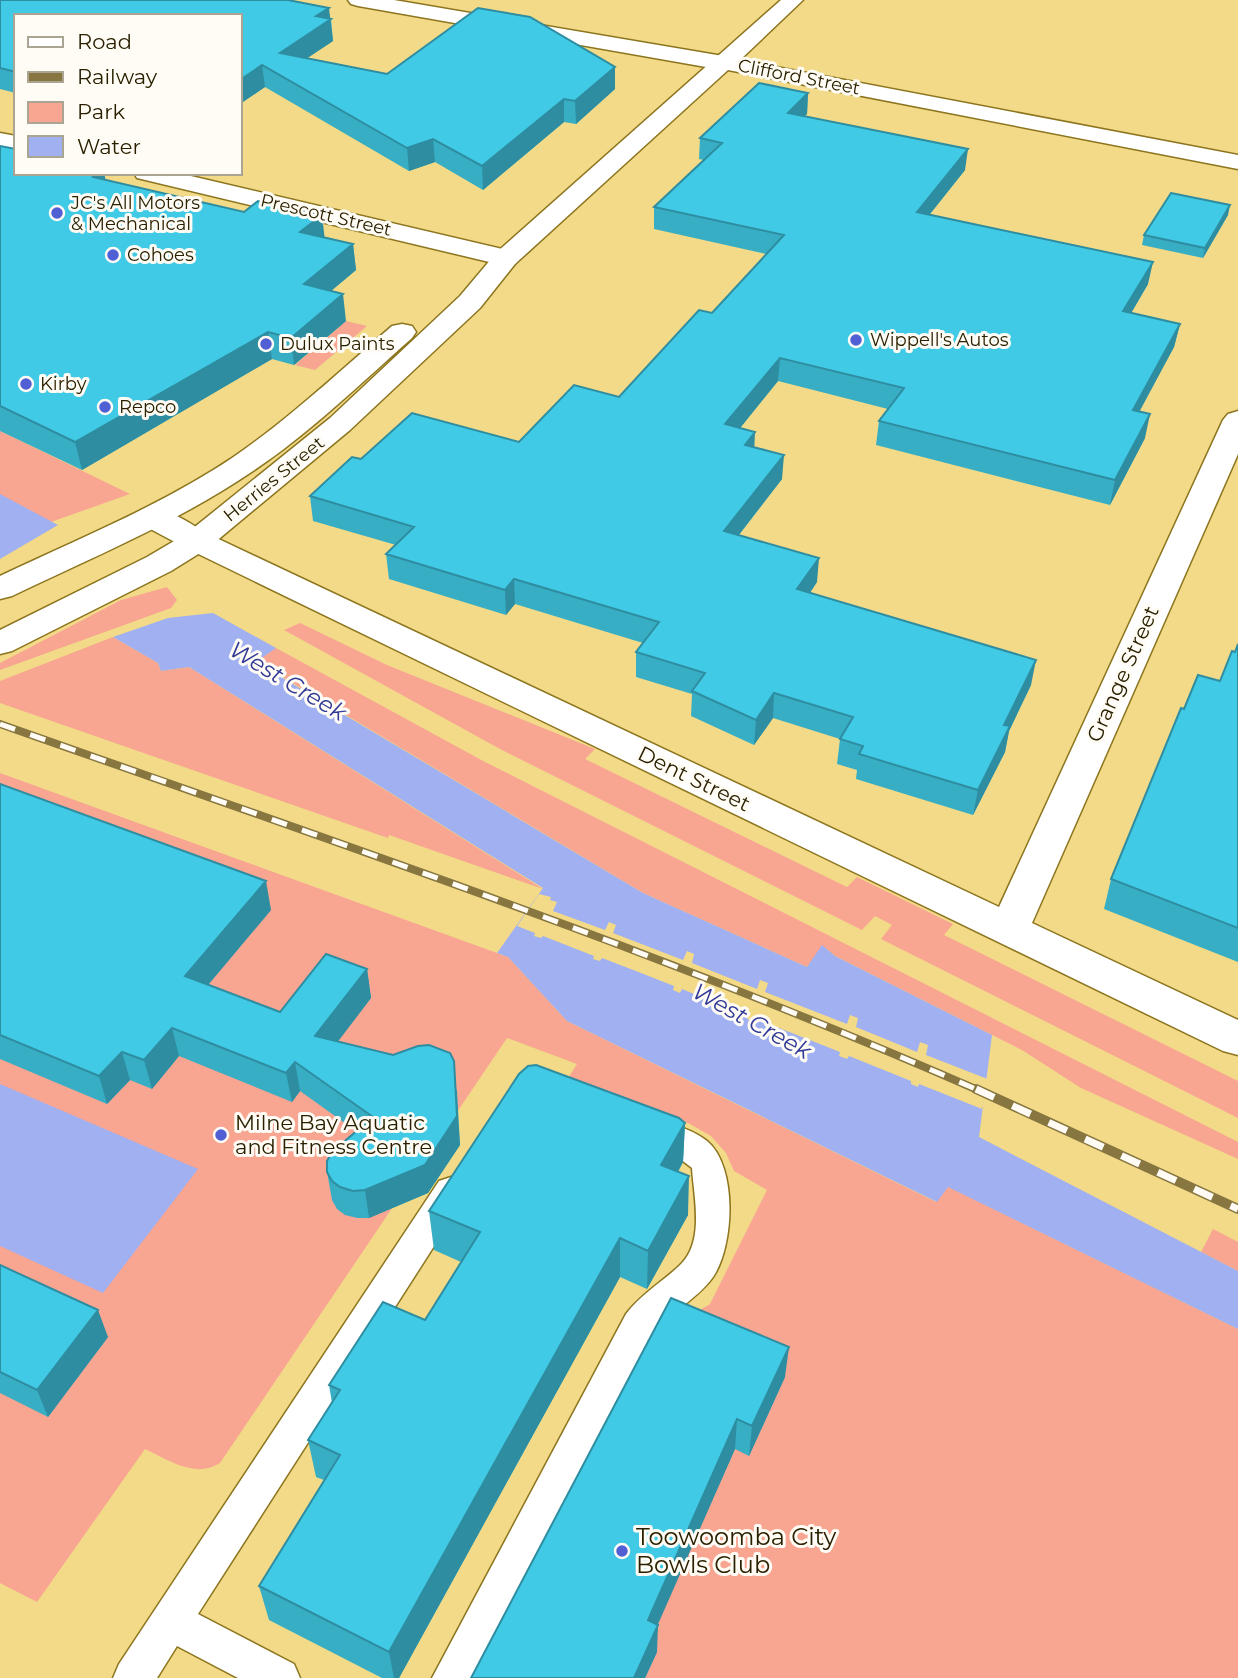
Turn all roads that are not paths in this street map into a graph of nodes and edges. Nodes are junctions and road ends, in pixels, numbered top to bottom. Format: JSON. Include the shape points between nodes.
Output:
{"nodes":[{"id":1,"x":358,"y":0,"type":"edge"},
{"id":2,"x":793,"y":0,"type":"edge"},
{"id":3,"x":723,"y":63,"type":"junction"},
{"id":4,"x":1238,"y":162,"type":"edge"},
{"id":5,"x":154,"y":175,"type":"edge"},
{"id":6,"x":506,"y":258,"type":"junction"},
{"id":7,"x":1238,"y":420,"type":"edge"},
{"id":8,"x":152,"y":517,"type":"junction"},
{"id":9,"x":197,"y":541,"type":"junction"},
{"id":10,"x":0,"y":589,"type":"edge"},
{"id":11,"x":0,"y":643,"type":"edge"},
{"id":12,"x":1009,"y":929,"type":"junction"},
{"id":13,"x":1238,"y":1039,"type":"edge"},
{"id":14,"x":619,"y":1118,"type":"edge"},
{"id":15,"x":470,"y":1161,"type":"edge"},
{"id":16,"x":170,"y":1621,"type":"junction"},
{"id":17,"x":133,"y":1678,"type":"edge"},
{"id":18,"x":280,"y":1678,"type":"edge"},
{"id":19,"x":452,"y":1678,"type":"edge"}],
"edges":[{"from":1,"to":3,"type":"main road","name":"Clifford Street"},
{"from":2,"to":3,"type":"main road","name":"Herries Street"},
{"from":3,"to":4,"type":"main road","name":"Clifford Street"},
{"from":3,"to":6,"type":"main road","name":"Herries Street"},
{"from":5,"to":6,"type":"main road","name":"Prescott Street"},
{"from":6,"to":8,"type":"main road","name":"Herries Street","via":[[445,294],[242,465]]},
{"from":6,"to":9,"type":"main road","name":"Herries Street","via":[[470,302],[340,424]]},
{"from":7,"to":12,"type":"main road","name":"Grange Street"},
{"from":8,"to":9,"type":"main road","name":"Dent Street"},
{"from":8,"to":10,"type":"main road","name":"Herries Street"},
{"from":9,"to":11,"type":"main road","name":"Herries Street"},
{"from":9,"to":12,"type":"main road","name":"Dent Street"},
{"from":12,"to":13,"type":"main road","name":"Dent Street"},
{"from":14,"to":19,"type":"lane","via":[[703,1155],[708,1166],[710,1249],[691,1277],[660,1299],[639,1325]]},
{"from":15,"to":16,"type":"lane"},
{"from":16,"to":17,"type":"lane"},
{"from":16,"to":18,"type":"lane"}]}
